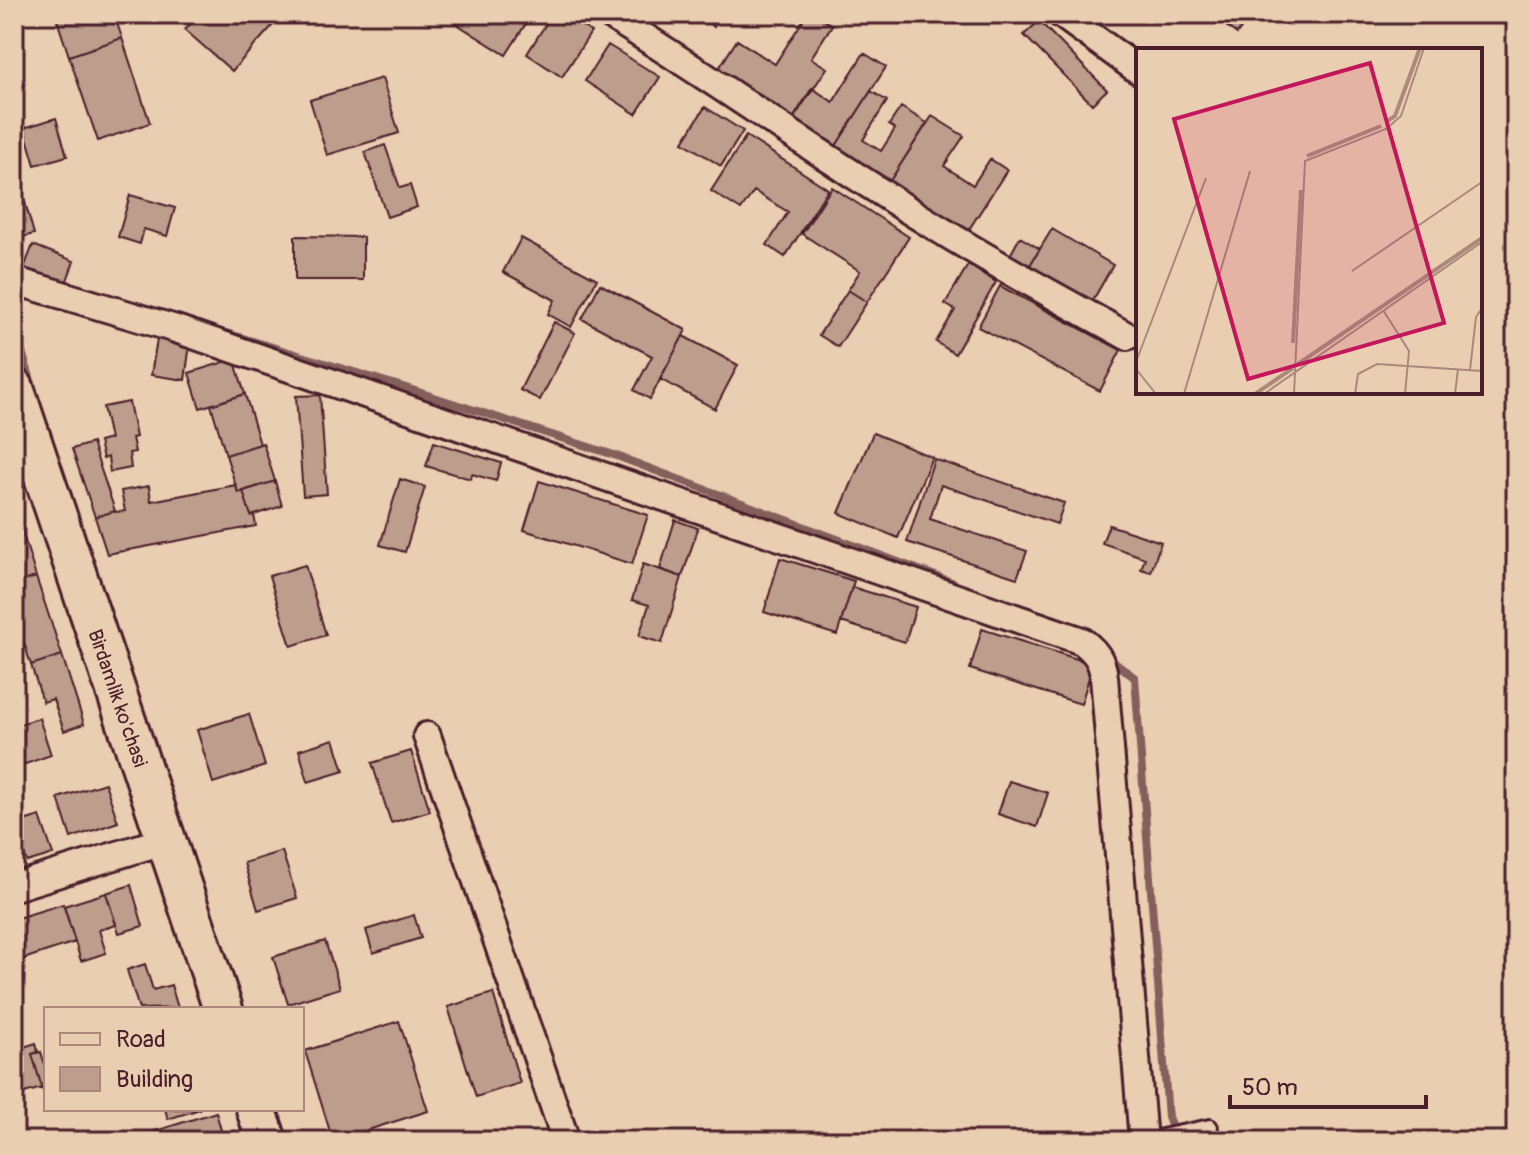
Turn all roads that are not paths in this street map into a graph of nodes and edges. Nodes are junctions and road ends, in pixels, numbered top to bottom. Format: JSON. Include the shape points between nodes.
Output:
{"nodes":[{"id":1,"x":608,"y":14,"type":"edge"},
{"id":2,"x":1061,"y":14,"type":"edge"},
{"id":3,"x":1136,"y":69,"type":"edge"},
{"id":4,"x":18,"y":282,"type":"edge"},
{"id":5,"x":1127,"y":336,"type":"dead end"},
{"id":6,"x":14,"y":388,"type":"edge"},
{"id":7,"x":427,"y":736,"type":"dead end"},
{"id":8,"x":166,"y":840,"type":"junction"},
{"id":9,"x":14,"y":887,"type":"edge"},
{"id":10,"x":222,"y":1007,"type":"edge"},
{"id":11,"x":257,"y":1111,"type":"edge"},
{"id":12,"x":1210,"y":1127,"type":"dead end"},
{"id":13,"x":267,"y":1141,"type":"edge"},
{"id":14,"x":566,"y":1141,"type":"edge"},
{"id":15,"x":1143,"y":1141,"type":"edge"}],
"edges":[{"from":1,"to":5,"type":"street","via":[[1000,267]]},
{"from":2,"to":3,"type":"street"},
{"from":4,"to":15,"type":"street","via":[[176,329],[1082,641],[1094,650],[1104,677]]},
{"from":6,"to":8,"type":"street","name":"Birdamlik ko'chasi"},
{"from":7,"to":14,"type":"street"},
{"from":8,"to":9,"type":"street"},
{"from":8,"to":10,"type":"street","name":"Birdamlik ko'chasi"},
{"from":11,"to":13,"type":"street"},
{"from":12,"to":15,"type":"lane"}]}
